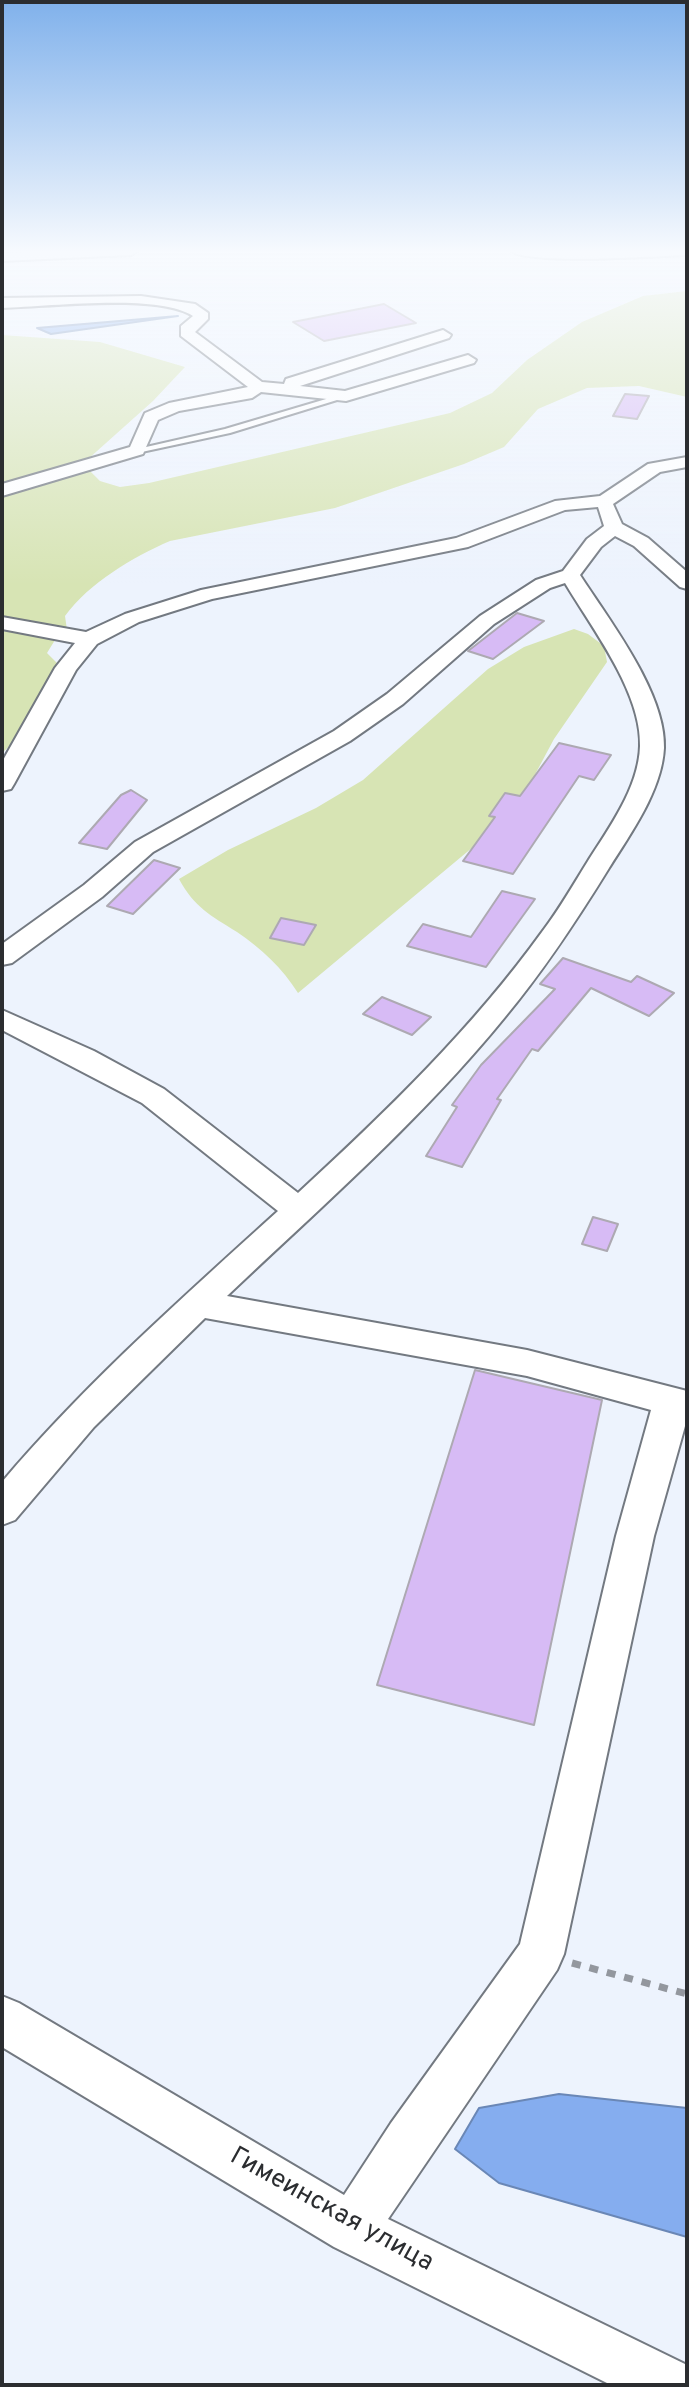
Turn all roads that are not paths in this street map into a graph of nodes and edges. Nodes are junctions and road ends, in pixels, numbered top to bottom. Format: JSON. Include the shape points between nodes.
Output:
{"nodes":[{"id":1,"x":226,"y":362,"type":"edge"},
{"id":2,"x":358,"y":362,"type":"edge"},
{"id":3,"x":460,"y":362,"type":"edge"},
{"id":4,"x":257,"y":386,"type":"junction"},
{"id":5,"x":281,"y":387,"type":"junction"},
{"id":6,"x":346,"y":396,"type":"junction"},
{"id":7,"x":137,"y":450,"type":"junction"},
{"id":8,"x":687,"y":462,"type":"edge"},
{"id":9,"x":2,"y":490,"type":"edge"},
{"id":10,"x":605,"y":501,"type":"junction"},
{"id":11,"x":614,"y":527,"type":"junction"},
{"id":12,"x":570,"y":575,"type":"junction"},
{"id":13,"x":687,"y":583,"type":"edge"},
{"id":14,"x":2,"y":623,"type":"edge"},
{"id":15,"x":89,"y":639,"type":"junction"},
{"id":16,"x":2,"y":784,"type":"edge"},
{"id":17,"x":2,"y":957,"type":"edge"},
{"id":18,"x":2,"y":1019,"type":"edge"},
{"id":19,"x":299,"y":1210,"type":"junction"},
{"id":20,"x":199,"y":1304,"type":"junction"},
{"id":21,"x":679,"y":1404,"type":"edge"},
{"id":22,"x":2,"y":1509,"type":"edge"},
{"id":23,"x":2,"y":2020,"type":"edge"},
{"id":24,"x":352,"y":2229,"type":"junction"},
{"id":25,"x":669,"y":2385,"type":"edge"}],
"edges":[{"from":1,"to":4,"type":"street"},
{"from":2,"to":5,"type":"street"},
{"from":3,"to":6,"type":"street"},
{"from":4,"to":5,"type":"street"},
{"from":4,"to":7,"type":"street","via":[[252,393],[175,407],[151,417]]},
{"from":5,"to":6,"type":"street"},
{"from":6,"to":7,"type":"lane","via":[[227,431]]},
{"from":7,"to":9,"type":"street"},
{"from":8,"to":10,"type":"street","via":[[654,468]]},
{"from":10,"to":11,"type":"street"},
{"from":10,"to":15,"type":"street","via":[[562,505],[461,543],[168,605]]},
{"from":11,"to":12,"type":"street"},
{"from":11,"to":13,"type":"street","via":[[641,542]]},
{"from":12,"to":17,"type":"street","via":[[543,584],[487,620],[395,699],[342,736],[144,847]]},
{"from":12,"to":19,"type":"street","via":[[646,711],[652,747],[637,799],[547,949],[430,1086]]},
{"from":14,"to":15,"type":"street"},
{"from":15,"to":16,"type":"street","via":[[66,668]]},
{"from":18,"to":19,"type":"street","via":[[153,1096]]},
{"from":19,"to":20,"type":"street"},
{"from":20,"to":21,"type":"street","via":[[527,1363]]},
{"from":20,"to":22,"type":"street","via":[[80,1418]]},
{"from":21,"to":24,"type":"street","via":[[635,1536],[541,1954]]},
{"from":23,"to":24,"type":"street","name":"Гимеинская улица"},
{"from":24,"to":25,"type":"street","name":"Гимеинская улица"}]}
